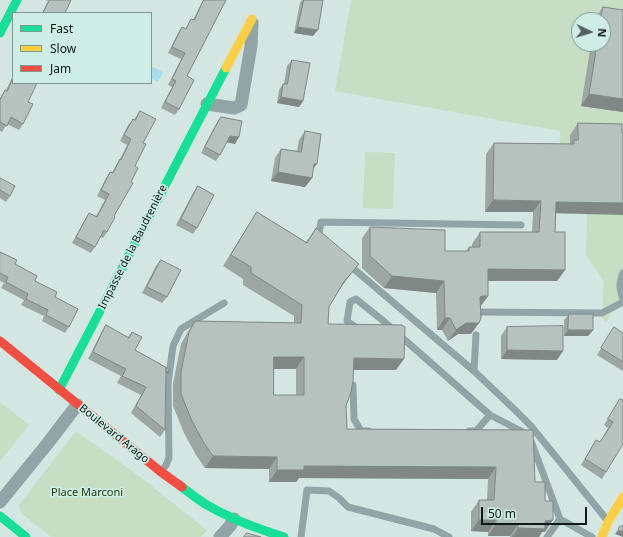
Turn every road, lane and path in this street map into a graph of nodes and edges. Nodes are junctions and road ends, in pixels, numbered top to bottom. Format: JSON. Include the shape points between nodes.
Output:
{"nodes":[{"id":1,"x":14,"y":1,"type":"edge"},
{"id":2,"x":252,"y":19,"type":"joint"},
{"id":3,"x":0,"y":33,"type":"edge"},
{"id":4,"x":207,"y":104,"type":"junction"},
{"id":5,"x":521,"y":225,"type":"dead end"},
{"id":6,"x":324,"y":244,"type":"edge"},
{"id":7,"x":342,"y":259,"type":"edge"},
{"id":8,"x":623,"y":273,"type":"edge"},
{"id":9,"x":623,"y":298,"type":"edge"},
{"id":10,"x":623,"y":302,"type":"edge"},
{"id":11,"x":224,"y":303,"type":"dead end"},
{"id":12,"x":476,"y":312,"type":"edge"},
{"id":13,"x":391,"y":327,"type":"junction"},
{"id":14,"x":364,"y":328,"type":"edge"},
{"id":15,"x":377,"y":328,"type":"edge"},
{"id":16,"x":476,"y":335,"type":"edge"},
{"id":17,"x":0,"y":341,"type":"edge"},
{"id":18,"x":474,"y":371,"type":"junction"},
{"id":19,"x":353,"y":385,"type":"edge"},
{"id":20,"x":60,"y":390,"type":"junction"},
{"id":21,"x":78,"y":405,"type":"junction"},
{"id":22,"x":490,"y":416,"type":"junction"},
{"id":23,"x":377,"y":431,"type":"edge"},
{"id":24,"x":461,"y":431,"type":"edge"},
{"id":25,"x":161,"y":472,"type":"junction"},
{"id":26,"x":623,"y":497,"type":"edge"},
{"id":27,"x":0,"y":502,"type":"edge"},
{"id":28,"x":0,"y":516,"type":"edge"},
{"id":29,"x":234,"y":519,"type":"junction"},
{"id":30,"x":560,"y":519,"type":"junction"},
{"id":31,"x":608,"y":522,"type":"junction"},
{"id":32,"x":26,"y":537,"type":"edge"},
{"id":33,"x":220,"y":537,"type":"edge"},
{"id":34,"x":284,"y":537,"type":"edge"},
{"id":35,"x":301,"y":537,"type":"edge"},
{"id":36,"x":449,"y":537,"type":"edge"},
{"id":37,"x":547,"y":537,"type":"edge"},
{"id":38,"x":592,"y":537,"type":"edge"},
{"id":39,"x":602,"y":537,"type":"edge"}],
"edges":[{"from":1,"to":3,"type":"street"},
{"from":2,"to":4,"type":"street","name":"Impasse de la Baudrenière"},
{"from":2,"to":4,"type":"street","name":"Impasse de la Baudrenière","via":[[251,46],[240,105],[234,108]]},
{"from":4,"to":20,"type":"street","name":"Impasse de la Baudrenière"},
{"from":5,"to":6,"type":"lane","via":[[320,222],[318,239]]},
{"from":7,"to":18,"type":"lane"},
{"from":8,"to":9,"type":"lane","via":[[619,282]]},
{"from":10,"to":12,"type":"lane","via":[[602,313]]},
{"from":11,"to":25,"type":"lane","via":[[181,329],[173,346],[168,383],[169,458]]},
{"from":13,"to":14,"type":"lane","via":[[356,300],[350,302],[347,321],[357,328]]},
{"from":13,"to":15,"type":"lane"},
{"from":13,"to":22,"type":"lane"},
{"from":16,"to":18,"type":"lane"},
{"from":17,"to":20,"type":"street","name":"Boulevard Arago"},
{"from":18,"to":31,"type":"lane","via":[[531,426]]},
{"from":19,"to":23,"type":"lane","via":[[354,419],[361,431]]},
{"from":20,"to":21,"type":"street","name":"Boulevard Arago"},
{"from":21,"to":25,"type":"street","name":"Boulevard Arago"},
{"from":21,"to":27,"type":"street"},
{"from":22,"to":24,"type":"lane","via":[[476,432]]},
{"from":22,"to":30,"type":"lane","via":[[525,433],[531,441]]},
{"from":25,"to":29,"type":"street","name":"Boulevard Arago","via":[[206,505]]},
{"from":26,"to":31,"type":"street"},
{"from":28,"to":32,"type":"street"},
{"from":29,"to":33,"type":"street"},
{"from":29,"to":34,"type":"street","name":"Boulevard Arago"},
{"from":30,"to":37,"type":"lane"},
{"from":30,"to":38,"type":"lane"},
{"from":31,"to":39,"type":"street"},
{"from":35,"to":36,"type":"lane","via":[[308,490],[329,491],[348,507],[434,529]]}]}
